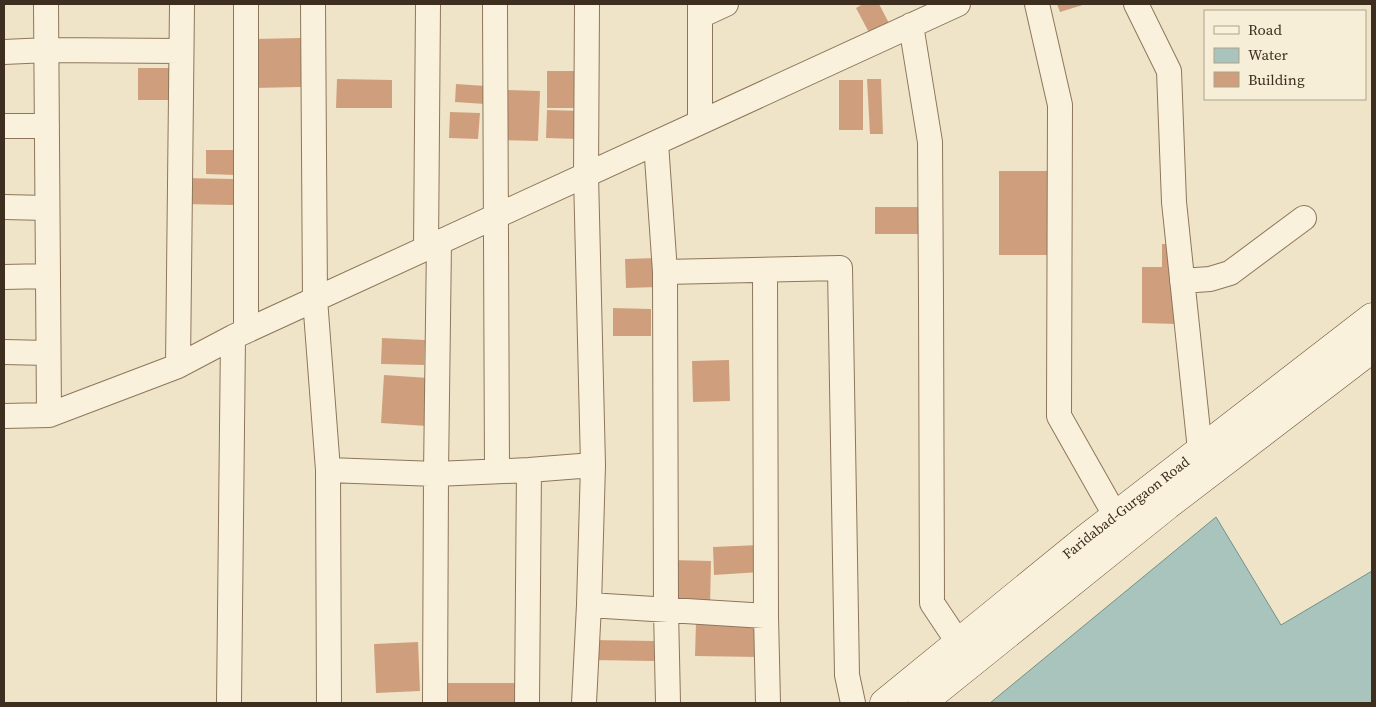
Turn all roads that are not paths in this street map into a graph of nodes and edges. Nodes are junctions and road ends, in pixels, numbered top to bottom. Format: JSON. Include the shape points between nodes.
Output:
{"nodes":[{"id":1,"x":46,"y":4,"type":"edge"},
{"id":2,"x":182,"y":4,"type":"edge"},
{"id":3,"x":246,"y":4,"type":"edge"},
{"id":4,"x":313,"y":4,"type":"edge"},
{"id":5,"x":428,"y":4,"type":"edge"},
{"id":6,"x":496,"y":4,"type":"edge"},
{"id":7,"x":587,"y":4,"type":"edge"},
{"id":8,"x":726,"y":4,"type":"edge"},
{"id":9,"x":958,"y":4,"type":"edge"},
{"id":10,"x":1037,"y":4,"type":"edge"},
{"id":11,"x":1136,"y":4,"type":"edge"},
{"id":12,"x":700,"y":10,"type":"edge"},
{"id":13,"x":911,"y":26,"type":"junction"},
{"id":14,"x":47,"y":50,"type":"junction"},
{"id":15,"x":181,"y":51,"type":"junction"},
{"id":16,"x":4,"y":52,"type":"edge"},
{"id":17,"x":700,"y":122,"type":"junction"},
{"id":18,"x":4,"y":126,"type":"edge"},
{"id":19,"x":47,"y":126,"type":"junction"},
{"id":20,"x":656,"y":143,"type":"junction"},
{"id":21,"x":586,"y":175,"type":"junction"},
{"id":22,"x":4,"y":207,"type":"edge"},
{"id":23,"x":47,"y":208,"type":"junction"},
{"id":24,"x":496,"y":216,"type":"junction"},
{"id":25,"x":1304,"y":218,"type":"dead end"},
{"id":26,"x":433,"y":245,"type":"junction"},
{"id":27,"x":765,"y":270,"type":"junction"},
{"id":28,"x":665,"y":272,"type":"junction"},
{"id":29,"x":48,"y":276,"type":"junction"},
{"id":30,"x":4,"y":277,"type":"edge"},
{"id":31,"x":1182,"y":281,"type":"junction"},
{"id":32,"x":316,"y":299,"type":"junction"},
{"id":33,"x":1372,"y":317,"type":"edge"},
{"id":34,"x":239,"y":334,"type":"junction"},
{"id":35,"x":1372,"y":349,"type":"edge"},
{"id":36,"x":4,"y":352,"type":"edge"},
{"id":37,"x":48,"y":353,"type":"junction"},
{"id":38,"x":178,"y":366,"type":"junction"},
{"id":39,"x":49,"y":415,"type":"junction"},
{"id":40,"x":4,"y":416,"type":"edge"},
{"id":41,"x":1200,"y":450,"type":"junction"},
{"id":42,"x":593,"y":465,"type":"junction"},
{"id":43,"x":328,"y":470,"type":"junction"},
{"id":44,"x":529,"y":470,"type":"junction"},
{"id":45,"x":497,"y":471,"type":"junction"},
{"id":46,"x":436,"y":474,"type":"junction"},
{"id":47,"x":1116,"y":515,"type":"junction"},
{"id":48,"x":589,"y":604,"type":"junction"},
{"id":49,"x":666,"y":610,"type":"junction"},
{"id":50,"x":766,"y":616,"type":"junction"},
{"id":51,"x":958,"y":642,"type":"junction"},
{"id":52,"x":229,"y":703,"type":"edge"},
{"id":53,"x":329,"y":703,"type":"edge"},
{"id":54,"x":435,"y":703,"type":"edge"},
{"id":55,"x":527,"y":703,"type":"edge"},
{"id":56,"x":584,"y":703,"type":"edge"},
{"id":57,"x":668,"y":703,"type":"edge"},
{"id":58,"x":768,"y":703,"type":"edge"},
{"id":59,"x":853,"y":703,"type":"edge"},
{"id":60,"x":884,"y":703,"type":"edge"},
{"id":61,"x":922,"y":703,"type":"edge"}],
"edges":[{"from":1,"to":14,"type":"street"},
{"from":2,"to":15,"type":"street"},
{"from":3,"to":34,"type":"street"},
{"from":4,"to":32,"type":"street"},
{"from":5,"to":26,"type":"street"},
{"from":6,"to":24,"type":"street"},
{"from":7,"to":21,"type":"street"},
{"from":8,"to":12,"type":"street"},
{"from":9,"to":13,"type":"street"},
{"from":10,"to":47,"type":"street","via":[[1060,105],[1060,416]]},
{"from":11,"to":31,"type":"street","via":[[1169,72],[1174,202]]},
{"from":12,"to":17,"type":"street"},
{"from":13,"to":17,"type":"street"},
{"from":13,"to":51,"type":"street","via":[[930,142],[932,603]]},
{"from":14,"to":15,"type":"street"},
{"from":14,"to":16,"type":"street"},
{"from":14,"to":19,"type":"street"},
{"from":15,"to":38,"type":"street"},
{"from":17,"to":20,"type":"street"},
{"from":18,"to":19,"type":"street"},
{"from":19,"to":23,"type":"street"},
{"from":20,"to":21,"type":"street"},
{"from":20,"to":28,"type":"street"},
{"from":21,"to":24,"type":"street"},
{"from":21,"to":42,"type":"street"},
{"from":22,"to":23,"type":"street"},
{"from":23,"to":29,"type":"street"},
{"from":24,"to":26,"type":"street"},
{"from":24,"to":45,"type":"street"},
{"from":25,"to":31,"type":"street","via":[[1230,273],[1210,279]]},
{"from":26,"to":32,"type":"street"},
{"from":26,"to":46,"type":"street"},
{"from":27,"to":28,"type":"street"},
{"from":27,"to":50,"type":"street"},
{"from":27,"to":59,"type":"street","via":[[840,268],[847,675]]},
{"from":28,"to":49,"type":"street"},
{"from":29,"to":30,"type":"street"},
{"from":29,"to":37,"type":"street"},
{"from":31,"to":41,"type":"street"},
{"from":32,"to":34,"type":"street"},
{"from":32,"to":43,"type":"street"},
{"from":33,"to":41,"type":"main road","name":"Faridabad-Gurgaon Road"},
{"from":34,"to":38,"type":"street"},
{"from":34,"to":52,"type":"street"},
{"from":35,"to":61,"type":"main road","name":"Faridabad-Gurgaon Road","via":[[1168,505]]},
{"from":36,"to":37,"type":"street"},
{"from":37,"to":39,"type":"street"},
{"from":38,"to":39,"type":"street"},
{"from":39,"to":40,"type":"street"},
{"from":41,"to":47,"type":"main road","name":"Faridabad-Gurgaon Road"},
{"from":42,"to":44,"type":"street"},
{"from":42,"to":48,"type":"street"},
{"from":43,"to":46,"type":"street"},
{"from":43,"to":53,"type":"street"},
{"from":44,"to":45,"type":"street"},
{"from":44,"to":55,"type":"street"},
{"from":45,"to":46,"type":"street"},
{"from":46,"to":54,"type":"street"},
{"from":47,"to":51,"type":"main road","name":"Faridabad-Gurgaon Road"},
{"from":48,"to":49,"type":"street"},
{"from":48,"to":56,"type":"street"},
{"from":49,"to":50,"type":"street"},
{"from":49,"to":57,"type":"street"},
{"from":50,"to":58,"type":"street"},
{"from":51,"to":60,"type":"main road","name":"Faridabad-Gurgaon Road"}]}
